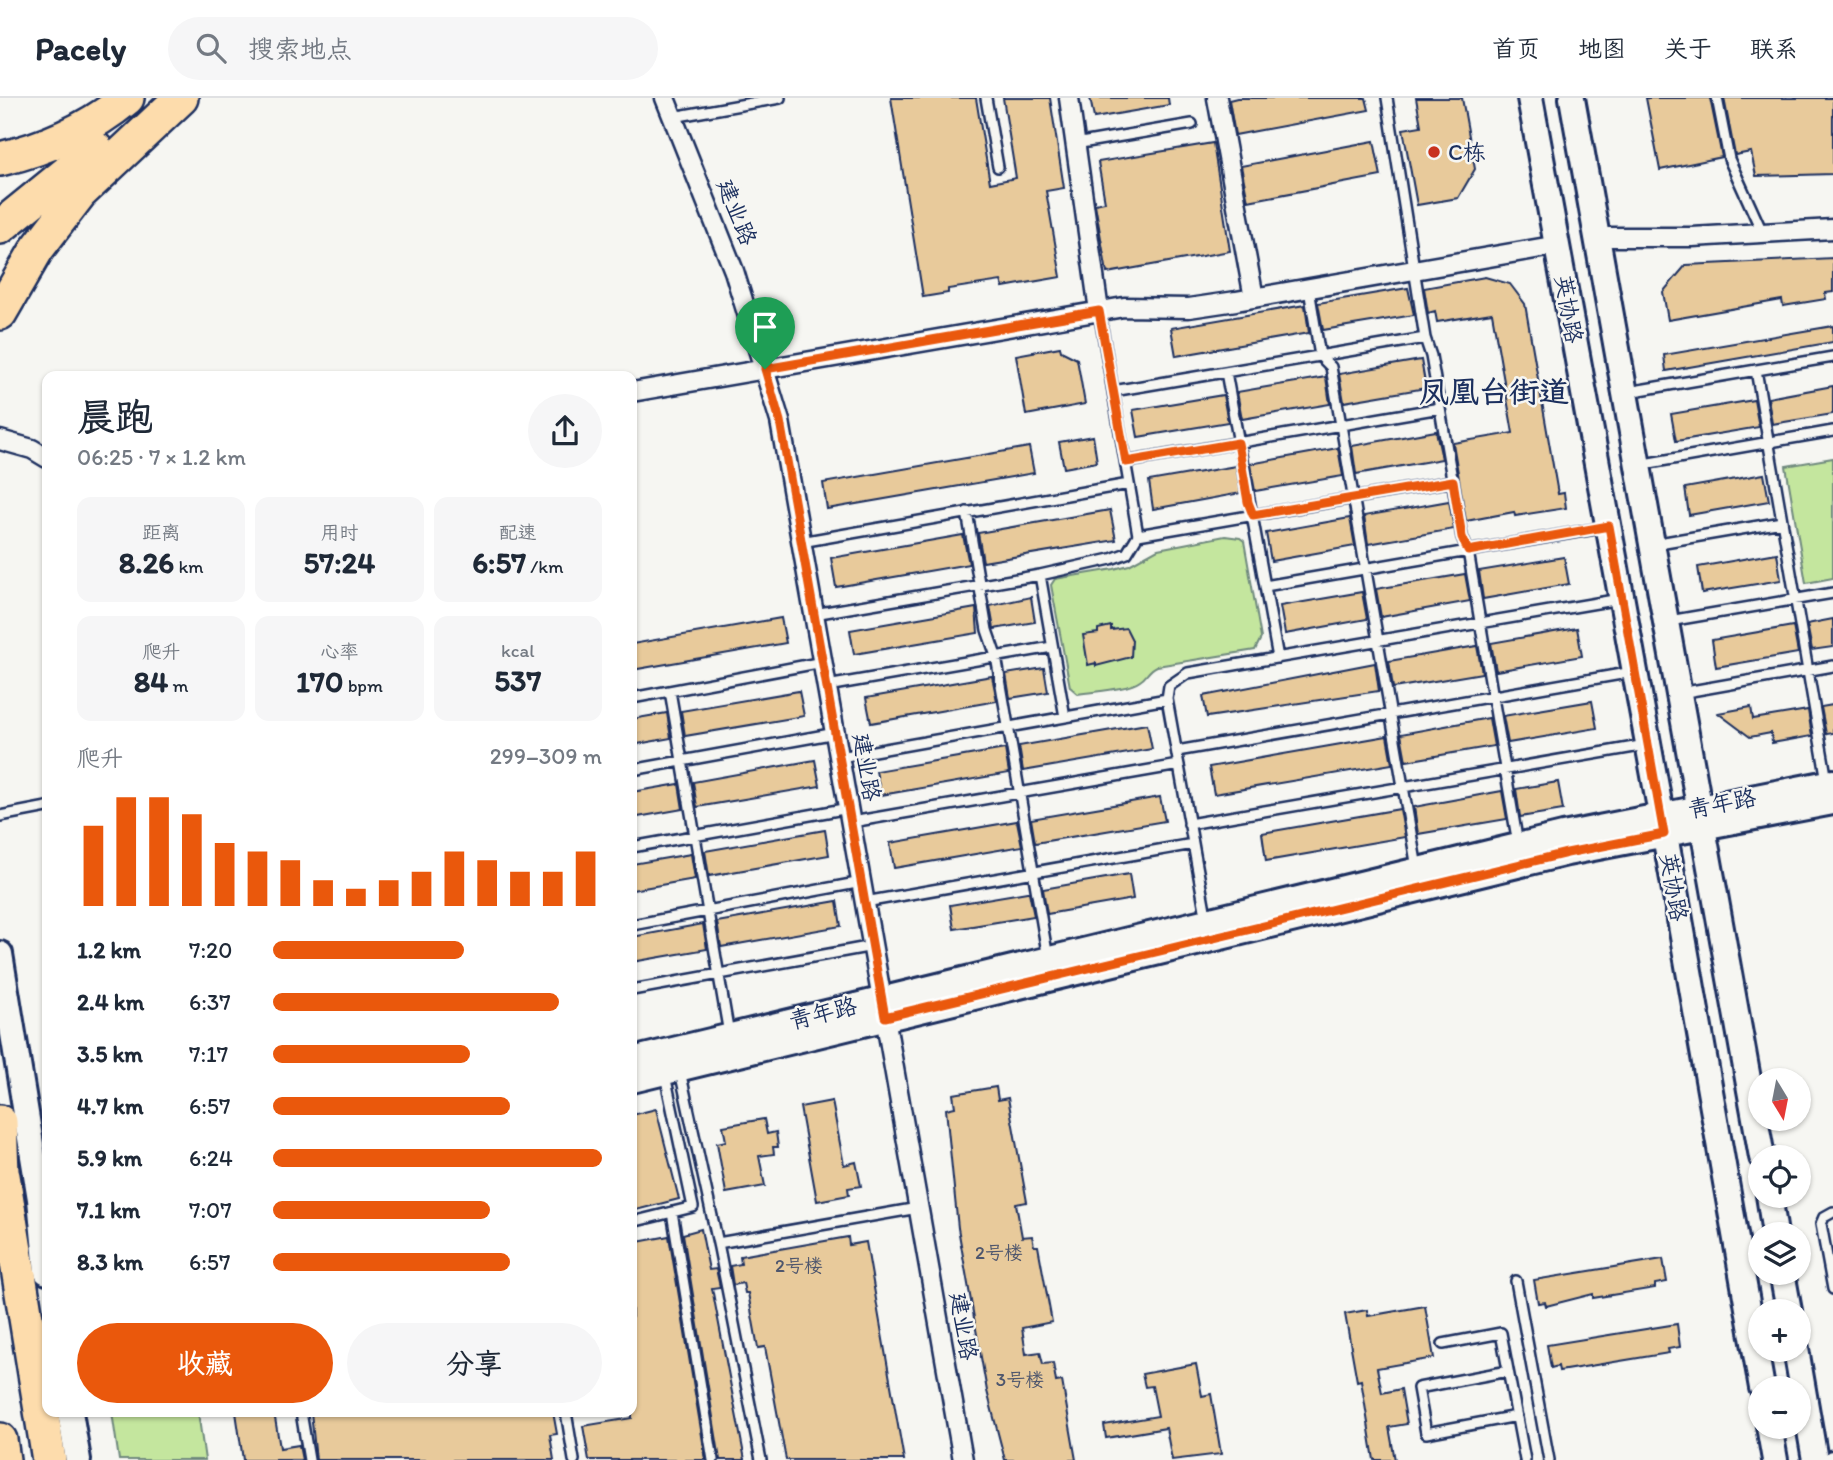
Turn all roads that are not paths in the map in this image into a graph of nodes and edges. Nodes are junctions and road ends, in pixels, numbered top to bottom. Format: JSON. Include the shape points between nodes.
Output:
{"nodes":[{"id":1,"x":127,"y":98,"type":"edge"},
{"id":2,"x":181,"y":98,"type":"edge"},
{"id":3,"x":666,"y":98,"type":"edge"},
{"id":4,"x":780,"y":98,"type":"edge"},
{"id":5,"x":986,"y":98,"type":"edge"},
{"id":6,"x":1069,"y":98,"type":"edge"},
{"id":7,"x":1217,"y":98,"type":"edge"},
{"id":8,"x":1388,"y":98,"type":"edge"},
{"id":9,"x":1530,"y":98,"type":"edge"},
{"id":10,"x":1572,"y":98,"type":"edge"},
{"id":11,"x":1717,"y":98,"type":"edge"},
{"id":12,"x":673,"y":117,"type":"junction"},
{"id":13,"x":1192,"y":124,"type":"dead end"},
{"id":14,"x":1075,"y":144,"type":"junction"},
{"id":15,"x":0,"y":159,"type":"edge"},
{"id":16,"x":998,"y":167,"type":"dead end"},
{"id":17,"x":0,"y":227,"type":"edge"},
{"id":18,"x":1833,"y":229,"type":"edge"},
{"id":19,"x":1763,"y":234,"type":"junction"},
{"id":20,"x":1599,"y":237,"type":"junction"},
{"id":21,"x":1558,"y":245,"type":"junction"},
{"id":22,"x":1414,"y":271,"type":"junction"},
{"id":23,"x":1309,"y":289,"type":"junction"},
{"id":24,"x":1255,"y":298,"type":"junction"},
{"id":25,"x":1099,"y":311,"type":"junction"},
{"id":26,"x":0,"y":313,"type":"edge"},
{"id":27,"x":1425,"y":338,"type":"junction"},
{"id":28,"x":1320,"y":356,"type":"junction"},
{"id":29,"x":1833,"y":357,"type":"edge"},
{"id":30,"x":765,"y":369,"type":"junction"},
{"id":31,"x":1756,"y":370,"type":"junction"},
{"id":32,"x":1226,"y":372,"type":"junction"},
{"id":33,"x":637,"y":391,"type":"edge"},
{"id":34,"x":1113,"y":391,"type":"junction"},
{"id":35,"x":1625,"y":392,"type":"junction"},
{"id":36,"x":1440,"y":408,"type":"junction"},
{"id":37,"x":1341,"y":425,"type":"junction"},
{"id":38,"x":1833,"y":431,"type":"edge"},
{"id":39,"x":0,"y":440,"type":"edge"},
{"id":40,"x":1769,"y":442,"type":"junction"},
{"id":41,"x":1238,"y":443,"type":"junction"},
{"id":42,"x":42,"y":455,"type":"edge"},
{"id":43,"x":1126,"y":462,"type":"junction"},
{"id":44,"x":1639,"y":465,"type":"junction"},
{"id":45,"x":1453,"y":481,"type":"junction"},
{"id":46,"x":1129,"y":484,"type":"junction"},
{"id":47,"x":1354,"y":498,"type":"junction"},
{"id":48,"x":967,"y":512,"type":"junction"},
{"id":49,"x":1253,"y":515,"type":"junction"},
{"id":50,"x":1782,"y":522,"type":"junction"},
{"id":51,"x":1609,"y":526,"type":"junction"},
{"id":52,"x":1138,"y":535,"type":"junction"},
{"id":53,"x":801,"y":542,"type":"junction"},
{"id":54,"x":1653,"y":544,"type":"junction"},
{"id":55,"x":1468,"y":551,"type":"junction"},
{"id":56,"x":1366,"y":568,"type":"junction"},
{"id":57,"x":1040,"y":575,"type":"junction"},
{"id":58,"x":980,"y":585,"type":"junction"},
{"id":59,"x":1265,"y":586,"type":"junction"},
{"id":60,"x":1833,"y":593,"type":"edge"},
{"id":61,"x":1622,"y":598,"type":"junction"},
{"id":62,"x":1796,"y":599,"type":"junction"},
{"id":63,"x":814,"y":614,"type":"junction"},
{"id":64,"x":1667,"y":621,"type":"junction"},
{"id":65,"x":1480,"y":623,"type":"junction"},
{"id":66,"x":1378,"y":641,"type":"junction"},
{"id":67,"x":1052,"y":647,"type":"junction"},
{"id":68,"x":996,"y":656,"type":"junction"},
{"id":69,"x":1278,"y":658,"type":"junction"},
{"id":70,"x":823,"y":662,"type":"junction"},
{"id":71,"x":1833,"y":666,"type":"edge"},
{"id":72,"x":1808,"y":671,"type":"junction"},
{"id":73,"x":1635,"y":672,"type":"junction"},
{"id":74,"x":827,"y":686,"type":"junction"},
{"id":75,"x":670,"y":691,"type":"junction"},
{"id":76,"x":1680,"y":693,"type":"junction"},
{"id":77,"x":1493,"y":696,"type":"junction"},
{"id":78,"x":637,"y":697,"type":"edge"},
{"id":79,"x":1167,"y":699,"type":"junction"},
{"id":80,"x":1391,"y":714,"type":"junction"},
{"id":81,"x":1065,"y":717,"type":"junction"},
{"id":82,"x":1009,"y":727,"type":"junction"},
{"id":83,"x":836,"y":733,"type":"junction"},
{"id":84,"x":1648,"y":744,"type":"junction"},
{"id":85,"x":1177,"y":751,"type":"junction"},
{"id":86,"x":840,"y":757,"type":"junction"},
{"id":87,"x":682,"y":761,"type":"junction"},
{"id":88,"x":1179,"y":765,"type":"junction"},
{"id":89,"x":637,"y":769,"type":"edge"},
{"id":90,"x":1505,"y":769,"type":"junction"},
{"id":91,"x":1404,"y":787,"type":"junction"},
{"id":92,"x":1831,"y":789,"type":"edge"},
{"id":93,"x":1020,"y":793,"type":"junction"},
{"id":94,"x":42,"y":808,"type":"edge"},
{"id":95,"x":850,"y":815,"type":"junction"},
{"id":96,"x":0,"y":816,"type":"edge"},
{"id":97,"x":1702,"y":817,"type":"junction"},
{"id":98,"x":1189,"y":824,"type":"junction"},
{"id":99,"x":1663,"y":824,"type":"junction"},
{"id":100,"x":695,"y":836,"type":"junction"},
{"id":101,"x":1193,"y":844,"type":"junction"},
{"id":102,"x":1518,"y":845,"type":"junction"},
{"id":103,"x":637,"y":847,"type":"edge"},
{"id":104,"x":1418,"y":870,"type":"junction"},
{"id":105,"x":1034,"y":872,"type":"junction"},
{"id":106,"x":862,"y":882,"type":"junction"},
{"id":107,"x":865,"y":902,"type":"junction"},
{"id":108,"x":708,"y":911,"type":"junction"},
{"id":109,"x":1207,"y":921,"type":"junction"},
{"id":110,"x":637,"y":924,"type":"edge"},
{"id":111,"x":873,"y":946,"type":"junction"},
{"id":112,"x":0,"y":954,"type":"edge"},
{"id":113,"x":1048,"y":959,"type":"junction"},
{"id":114,"x":719,"y":974,"type":"junction"},
{"id":115,"x":637,"y":989,"type":"edge"},
{"id":116,"x":883,"y":1008,"type":"junction"},
{"id":117,"x":730,"y":1036,"type":"junction"},
{"id":118,"x":637,"y":1059,"type":"edge"},
{"id":119,"x":672,"y":1070,"type":"junction"},
{"id":120,"x":637,"y":1079,"type":"edge"},
{"id":121,"x":0,"y":1122,"type":"edge"},
{"id":122,"x":1760,"y":1145,"type":"edge"},
{"id":123,"x":3,"y":1176,"type":"junction"},
{"id":124,"x":42,"y":1202,"type":"edge"},
{"id":125,"x":918,"y":1208,"type":"junction"},
{"id":126,"x":672,"y":1212,"type":"junction"},
{"id":127,"x":1833,"y":1212,"type":"edge"},
{"id":128,"x":637,"y":1221,"type":"edge"},
{"id":129,"x":718,"y":1243,"type":"junction"},
{"id":130,"x":1516,"y":1281,"type":"dead end"},
{"id":131,"x":1833,"y":1289,"type":"edge"},
{"id":132,"x":0,"y":1295,"type":"edge"},
{"id":133,"x":1443,"y":1344,"type":"dead end"},
{"id":134,"x":42,"y":1352,"type":"edge"},
{"id":135,"x":1798,"y":1362,"type":"edge"},
{"id":136,"x":1508,"y":1371,"type":"junction"},
{"id":137,"x":1760,"y":1376,"type":"edge"},
{"id":138,"x":1517,"y":1416,"type":"junction"},
{"id":139,"x":55,"y":1417,"type":"edge"},
{"id":140,"x":56,"y":1417,"type":"edge"},
{"id":141,"x":57,"y":1417,"type":"edge"},
{"id":142,"x":302,"y":1417,"type":"edge"},
{"id":143,"x":567,"y":1417,"type":"edge"},
{"id":144,"x":1771,"y":1439,"type":"edge"},
{"id":145,"x":0,"y":1440,"type":"edge"},
{"id":146,"x":3,"y":1460,"type":"edge"},
{"id":147,"x":36,"y":1460,"type":"edge"},
{"id":148,"x":49,"y":1460,"type":"edge"},
{"id":149,"x":78,"y":1460,"type":"edge"},
{"id":150,"x":309,"y":1460,"type":"edge"},
{"id":151,"x":574,"y":1460,"type":"edge"},
{"id":152,"x":713,"y":1460,"type":"edge"},
{"id":153,"x":761,"y":1460,"type":"edge"},
{"id":154,"x":962,"y":1460,"type":"edge"},
{"id":155,"x":1525,"y":1460,"type":"edge"},
{"id":156,"x":1549,"y":1460,"type":"edge"},
{"id":157,"x":1774,"y":1460,"type":"edge"},
{"id":158,"x":1815,"y":1460,"type":"edge"}],
"edges":[{"from":1,"to":15,"type":"highway","via":[[80,131]]},
{"from":2,"to":17,"type":"highway","via":[[122,130]]},
{"from":2,"to":26,"type":"highway","via":[[80,193],[37,249]]},
{"from":3,"to":12,"type":"street","name":"建业路"},
{"from":4,"to":12,"type":"lane"},
{"from":5,"to":16,"type":"lane"},
{"from":6,"to":14,"type":"street"},
{"from":7,"to":24,"type":"street"},
{"from":8,"to":22,"type":"lane"},
{"from":9,"to":21,"type":"street","name":"英协路"},
{"from":10,"to":20,"type":"street","name":"英协路"},
{"from":11,"to":19,"type":"lane","via":[[1729,159]]},
{"from":12,"to":30,"type":"street","name":"建业路","via":[[734,271]]},
{"from":13,"to":14,"type":"lane"},
{"from":14,"to":25,"type":"street"},
{"from":18,"to":19,"type":"street"},
{"from":19,"to":20,"type":"street"},
{"from":20,"to":35,"type":"street","name":"英协路"},
{"from":21,"to":22,"type":"street"},
{"from":21,"to":51,"type":"street","name":"英协路"},
{"from":22,"to":23,"type":"street"},
{"from":22,"to":27,"type":"lane"},
{"from":23,"to":24,"type":"street"},
{"from":23,"to":28,"type":"lane"},
{"from":24,"to":25,"type":"street","via":[[1189,308]]},
{"from":25,"to":30,"type":"street"},
{"from":25,"to":34,"type":"lane"},
{"from":27,"to":28,"type":"lane"},
{"from":27,"to":36,"type":"lane"},
{"from":28,"to":32,"type":"lane"},
{"from":28,"to":37,"type":"lane","via":[[1331,367]]},
{"from":29,"to":31,"type":"lane"},
{"from":30,"to":33,"type":"street"},
{"from":30,"to":53,"type":"street","name":"建业路","via":[[780,421]]},
{"from":31,"to":35,"type":"lane"},
{"from":31,"to":40,"type":"lane"},
{"from":32,"to":34,"type":"lane"},
{"from":32,"to":41,"type":"lane"},
{"from":34,"to":43,"type":"lane"},
{"from":35,"to":44,"type":"street","name":"英协路"},
{"from":36,"to":37,"type":"lane"},
{"from":36,"to":45,"type":"lane"},
{"from":37,"to":41,"type":"lane"},
{"from":37,"to":47,"type":"lane"},
{"from":38,"to":40,"type":"lane"},
{"from":39,"to":42,"type":"street"},
{"from":40,"to":44,"type":"lane"},
{"from":40,"to":50,"type":"lane"},
{"from":41,"to":43,"type":"lane"},
{"from":41,"to":49,"type":"lane"},
{"from":43,"to":46,"type":"lane"},
{"from":44,"to":54,"type":"street","name":"英协路"},
{"from":45,"to":47,"type":"lane"},
{"from":45,"to":55,"type":"lane"},
{"from":46,"to":48,"type":"lane"},
{"from":46,"to":52,"type":"lane"},
{"from":47,"to":49,"type":"lane"},
{"from":47,"to":56,"type":"lane"},
{"from":48,"to":53,"type":"lane"},
{"from":48,"to":58,"type":"lane"},
{"from":49,"to":52,"type":"lane"},
{"from":49,"to":59,"type":"lane"},
{"from":50,"to":54,"type":"lane"},
{"from":50,"to":62,"type":"lane"},
{"from":51,"to":55,"type":"lane"},
{"from":51,"to":61,"type":"street","name":"英协路"},
{"from":52,"to":57,"type":"lane","via":[[1126,553]]},
{"from":53,"to":63,"type":"street","name":"建业路"},
{"from":54,"to":64,"type":"street","name":"英协路"},
{"from":55,"to":56,"type":"lane"},
{"from":55,"to":65,"type":"lane"},
{"from":56,"to":59,"type":"lane"},
{"from":56,"to":66,"type":"lane"},
{"from":57,"to":58,"type":"lane"},
{"from":57,"to":67,"type":"lane"},
{"from":58,"to":63,"type":"lane"},
{"from":58,"to":68,"type":"lane"},
{"from":59,"to":69,"type":"lane"},
{"from":60,"to":62,"type":"lane"},
{"from":61,"to":65,"type":"lane"},
{"from":61,"to":73,"type":"street","name":"英协路"},
{"from":62,"to":64,"type":"lane"},
{"from":62,"to":72,"type":"lane"},
{"from":63,"to":70,"type":"street","name":"建业路"},
{"from":64,"to":76,"type":"street","name":"英协路"},
{"from":65,"to":66,"type":"lane"},
{"from":65,"to":77,"type":"lane"},
{"from":66,"to":69,"type":"lane"},
{"from":66,"to":80,"type":"lane"},
{"from":67,"to":68,"type":"lane"},
{"from":67,"to":81,"type":"lane"},
{"from":68,"to":74,"type":"lane"},
{"from":68,"to":82,"type":"lane"},
{"from":69,"to":79,"type":"lane","via":[[1188,673],[1169,686]]},
{"from":70,"to":74,"type":"street","name":"建业路"},
{"from":70,"to":75,"type":"lane"},
{"from":71,"to":72,"type":"lane"},
{"from":72,"to":76,"type":"lane"},
{"from":72,"to":92,"type":"lane"},
{"from":73,"to":77,"type":"lane"},
{"from":73,"to":84,"type":"street","name":"英协路"},
{"from":74,"to":83,"type":"street","name":"建业路"},
{"from":75,"to":78,"type":"lane"},
{"from":75,"to":87,"type":"lane"},
{"from":76,"to":97,"type":"street","name":"英协路"},
{"from":77,"to":80,"type":"lane"},
{"from":77,"to":90,"type":"lane"},
{"from":79,"to":81,"type":"lane"},
{"from":79,"to":85,"type":"lane"},
{"from":80,"to":85,"type":"lane"},
{"from":80,"to":91,"type":"lane"},
{"from":81,"to":82,"type":"lane"},
{"from":82,"to":86,"type":"lane"},
{"from":82,"to":93,"type":"lane"},
{"from":83,"to":86,"type":"street","name":"建业路"},
{"from":83,"to":87,"type":"lane"},
{"from":84,"to":90,"type":"lane"},
{"from":84,"to":99,"type":"street","name":"英协路"},
{"from":85,"to":88,"type":"lane"},
{"from":86,"to":95,"type":"street","name":"建业路"},
{"from":87,"to":89,"type":"lane"},
{"from":87,"to":100,"type":"lane"},
{"from":88,"to":93,"type":"lane"},
{"from":88,"to":98,"type":"lane"},
{"from":90,"to":91,"type":"lane"},
{"from":90,"to":102,"type":"lane"},
{"from":91,"to":98,"type":"lane"},
{"from":91,"to":104,"type":"lane"},
{"from":92,"to":97,"type":"street","name":"青年路"},
{"from":93,"to":95,"type":"lane"},
{"from":93,"to":105,"type":"lane"},
{"from":94,"to":96,"type":"lane"},
{"from":95,"to":100,"type":"lane"},
{"from":95,"to":106,"type":"street","name":"建业路"},
{"from":97,"to":99,"type":"street","name":"青年路"},
{"from":97,"to":122,"type":"street","name":"英协路"},
{"from":98,"to":101,"type":"lane"},
{"from":99,"to":102,"type":"street","name":"青年路"},
{"from":99,"to":116,"type":"street","name":"青年路","via":[[1567,853]]},
{"from":99,"to":137,"type":"street","name":"英协路"},
{"from":100,"to":103,"type":"lane"},
{"from":100,"to":108,"type":"lane"},
{"from":101,"to":105,"type":"lane"},
{"from":101,"to":109,"type":"lane"},
{"from":102,"to":104,"type":"street","name":"青年路"},
{"from":104,"to":109,"type":"street","name":"青年路"},
{"from":105,"to":107,"type":"lane"},
{"from":105,"to":113,"type":"lane"},
{"from":106,"to":107,"type":"street","name":"建业路"},
{"from":106,"to":108,"type":"lane"},
{"from":107,"to":111,"type":"street","name":"建业路"},
{"from":108,"to":110,"type":"lane"},
{"from":108,"to":114,"type":"lane"},
{"from":109,"to":113,"type":"street","name":"青年路"},
{"from":111,"to":114,"type":"lane"},
{"from":111,"to":116,"type":"street","name":"建业路"},
{"from":112,"to":124,"type":"street"},
{"from":113,"to":116,"type":"street","name":"青年路"},
{"from":114,"to":115,"type":"lane"},
{"from":114,"to":117,"type":"lane"},
{"from":116,"to":117,"type":"street","name":"青年路"},
{"from":116,"to":119,"type":"street","name":"青年路"},
{"from":116,"to":125,"type":"street","name":"建业路"},
{"from":117,"to":118,"type":"street","name":"青年路"},
{"from":119,"to":120,"type":"street","name":"青年路"},
{"from":119,"to":126,"type":"lane","via":[[693,1207]]},
{"from":119,"to":129,"type":"lane"},
{"from":121,"to":123,"type":"highway"},
{"from":123,"to":132,"type":"highway"},
{"from":123,"to":134,"type":"highway"},
{"from":125,"to":129,"type":"lane"},
{"from":125,"to":154,"type":"street","name":"建业路"},
{"from":126,"to":128,"type":"lane"},
{"from":126,"to":152,"type":"lane"},
{"from":127,"to":131,"type":"lane","via":[[1821,1224]]},
{"from":129,"to":153,"type":"lane"},
{"from":130,"to":156,"type":"lane"},
{"from":133,"to":136,"type":"lane","via":[[1502,1333]]},
{"from":135,"to":158,"type":"street"},
{"from":136,"to":138,"type":"lane"},
{"from":136,"to":138,"type":"lane","via":[[1418,1388],[1426,1433]]},
{"from":138,"to":155,"type":"lane"},
{"from":139,"to":147,"type":"highway"},
{"from":140,"to":148,"type":"highway"},
{"from":141,"to":149,"type":"street"},
{"from":142,"to":150,"type":"lane"},
{"from":143,"to":151,"type":"lane"},
{"from":144,"to":157,"type":"street"},
{"from":145,"to":146,"type":"highway"}]}
